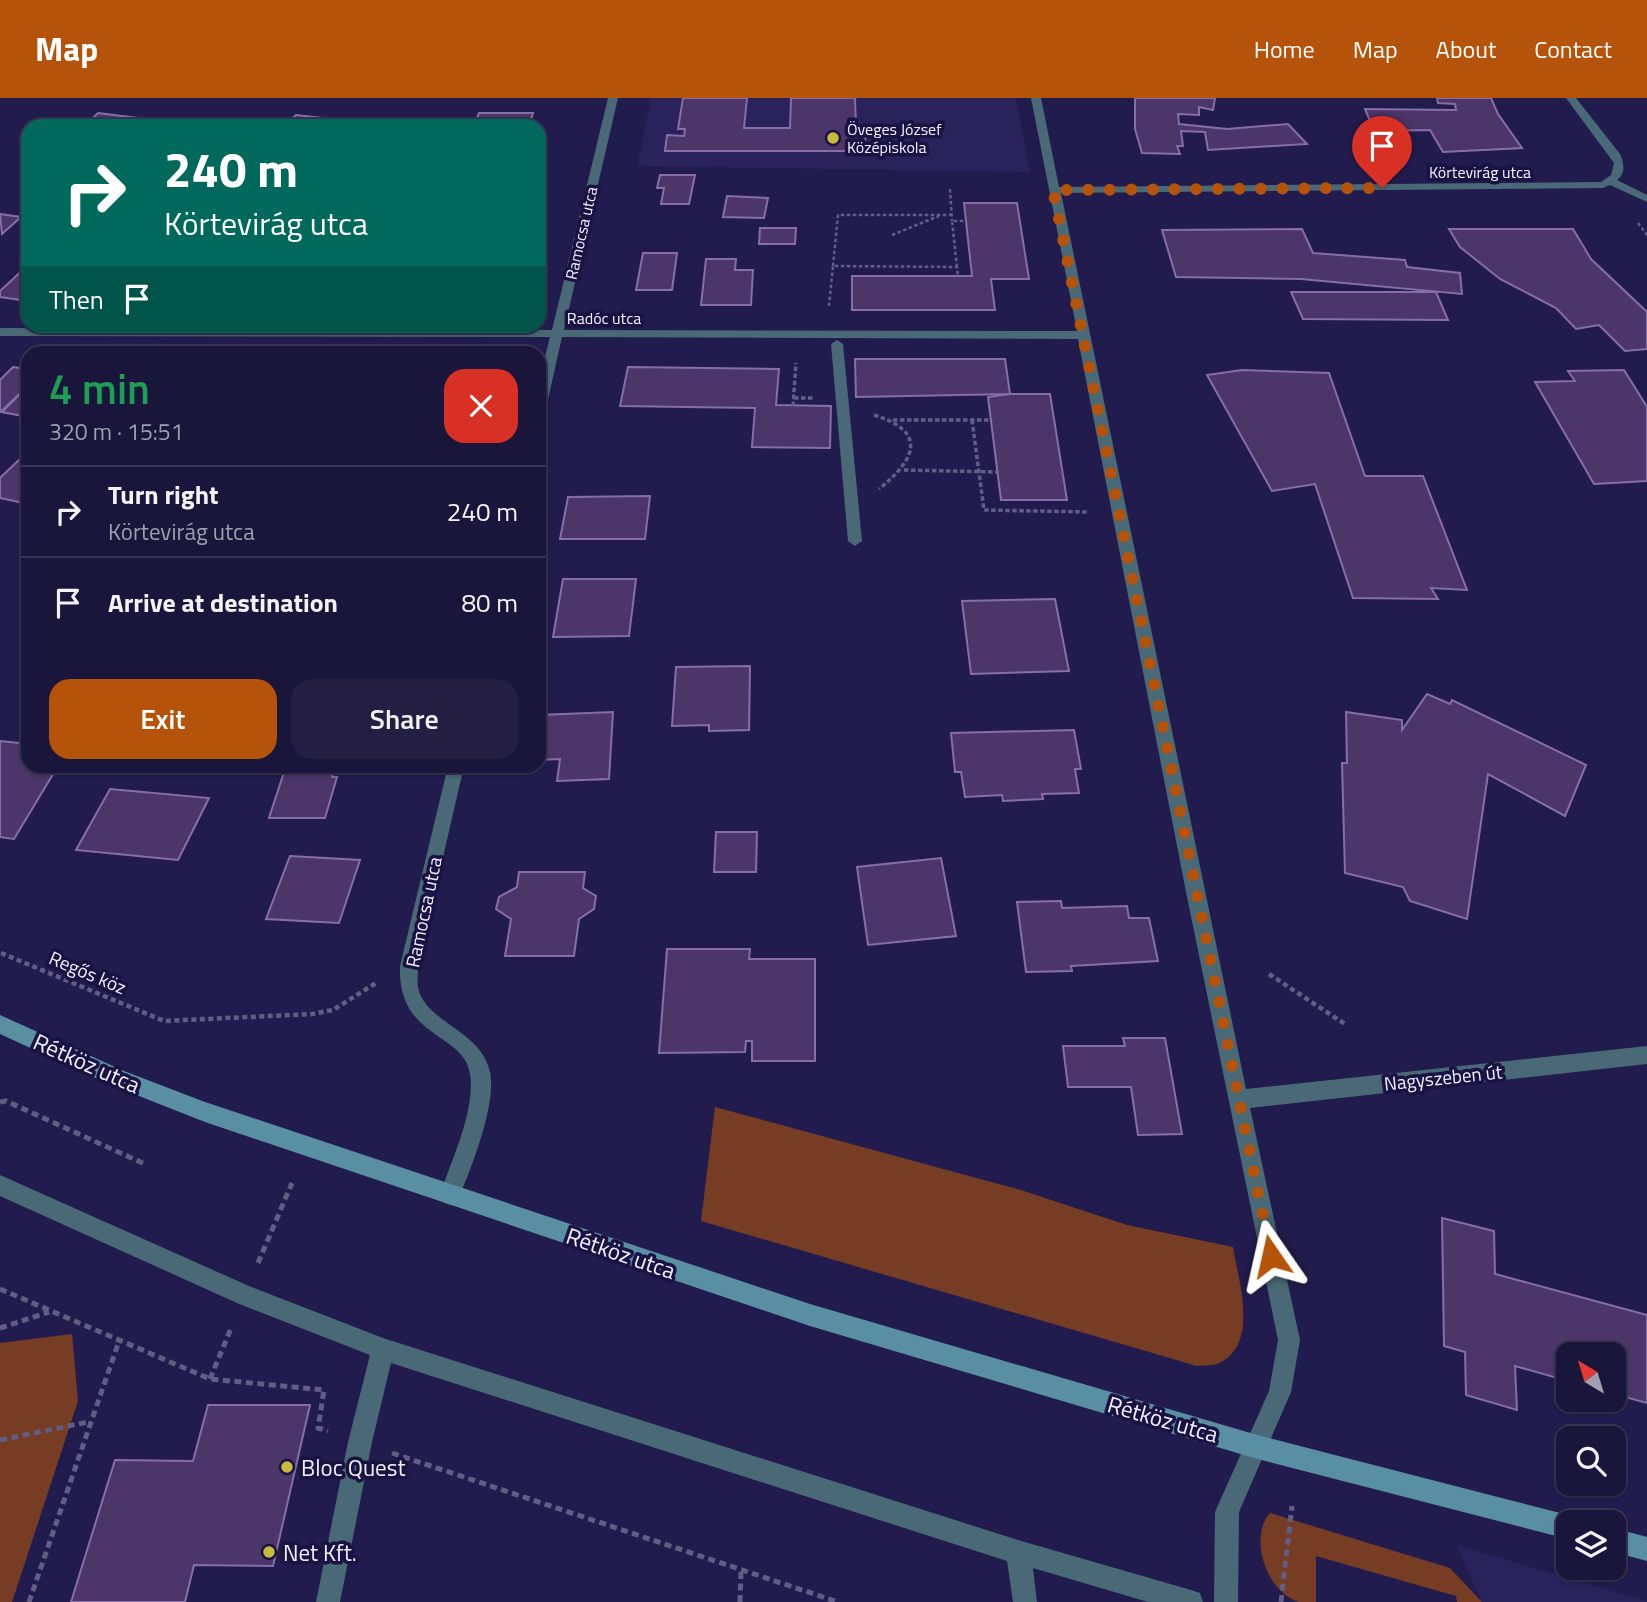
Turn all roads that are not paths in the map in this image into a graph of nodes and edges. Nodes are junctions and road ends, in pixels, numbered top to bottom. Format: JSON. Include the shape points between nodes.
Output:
{"nodes":[{"id":1,"x":613,"y":98,"type":"edge"},
{"id":2,"x":1036,"y":98,"type":"edge"},
{"id":3,"x":1571,"y":98,"type":"edge"},
{"id":4,"x":1611,"y":181,"type":"junction"},
{"id":5,"x":1053,"y":190,"type":"junction"},
{"id":6,"x":1647,"y":199,"type":"edge"},
{"id":7,"x":0,"y":332,"type":"edge"},
{"id":8,"x":21,"y":332,"type":"edge"},
{"id":9,"x":278,"y":333,"type":"edge"},
{"id":10,"x":556,"y":334,"type":"junction"},
{"id":11,"x":1082,"y":335,"type":"junction"},
{"id":12,"x":838,"y":344,"type":"dead end"},
{"id":13,"x":546,"y":378,"type":"edge"},
{"id":14,"x":855,"y":541,"type":"dead end"},
{"id":15,"x":454,"y":773,"type":"edge"},
{"id":16,"x":0,"y":1024,"type":"edge"},
{"id":17,"x":1647,"y":1055,"type":"edge"},
{"id":18,"x":1240,"y":1099,"type":"junction"},
{"id":19,"x":0,"y":1185,"type":"edge"},
{"id":20,"x":450,"y":1195,"type":"junction"},
{"id":21,"x":383,"y":1349,"type":"junction"},
{"id":22,"x":1254,"y":1446,"type":"junction"},
{"id":23,"x":1556,"y":1524,"type":"edge"},
{"id":24,"x":1626,"y":1543,"type":"edge"},
{"id":25,"x":1647,"y":1549,"type":"edge"},
{"id":26,"x":1018,"y":1552,"type":"junction"},
{"id":27,"x":328,"y":1602,"type":"edge"},
{"id":28,"x":1025,"y":1602,"type":"edge"},
{"id":29,"x":1191,"y":1602,"type":"edge"},
{"id":30,"x":1226,"y":1602,"type":"edge"}],
"edges":[{"from":1,"to":10,"type":"street","name":"Ramocsa utca"},
{"from":2,"to":5,"type":"street"},
{"from":3,"to":4,"type":"street","via":[[1615,153],[1619,163]]},
{"from":4,"to":5,"type":"street","name":"Körtevirág utca","via":[[1568,188]]},
{"from":4,"to":6,"type":"street"},
{"from":5,"to":11,"type":"street"},
{"from":7,"to":8,"type":"street","name":"Radóc utca"},
{"from":9,"to":10,"type":"street","name":"Radóc utca"},
{"from":10,"to":11,"type":"street","name":"Radóc utca"},
{"from":10,"to":13,"type":"street","name":"Ramocsa utca"},
{"from":11,"to":18,"type":"street"},
{"from":12,"to":14,"type":"street"},
{"from":15,"to":20,"type":"street","name":"Ramocsa utca","via":[[409,966],[409,992],[421,1012],[463,1044],[480,1071],[478,1108]]},
{"from":16,"to":20,"type":"street","name":"Rétköz utca","via":[[193,1107]]},
{"from":17,"to":18,"type":"street","name":"Nagyszeben út"},
{"from":18,"to":22,"type":"street","via":[[1289,1340],[1280,1392]]},
{"from":19,"to":21,"type":"street","via":[[245,1295]]},
{"from":20,"to":22,"type":"street","name":"Rétköz utca","via":[[810,1315]]},
{"from":21,"to":26,"type":"street"},
{"from":21,"to":27,"type":"street"},
{"from":22,"to":23,"type":"street","name":"Rétköz utca"},
{"from":22,"to":30,"type":"street","via":[[1227,1512]]},
{"from":24,"to":25,"type":"street"},
{"from":26,"to":28,"type":"street"},
{"from":26,"to":29,"type":"street"}]}
